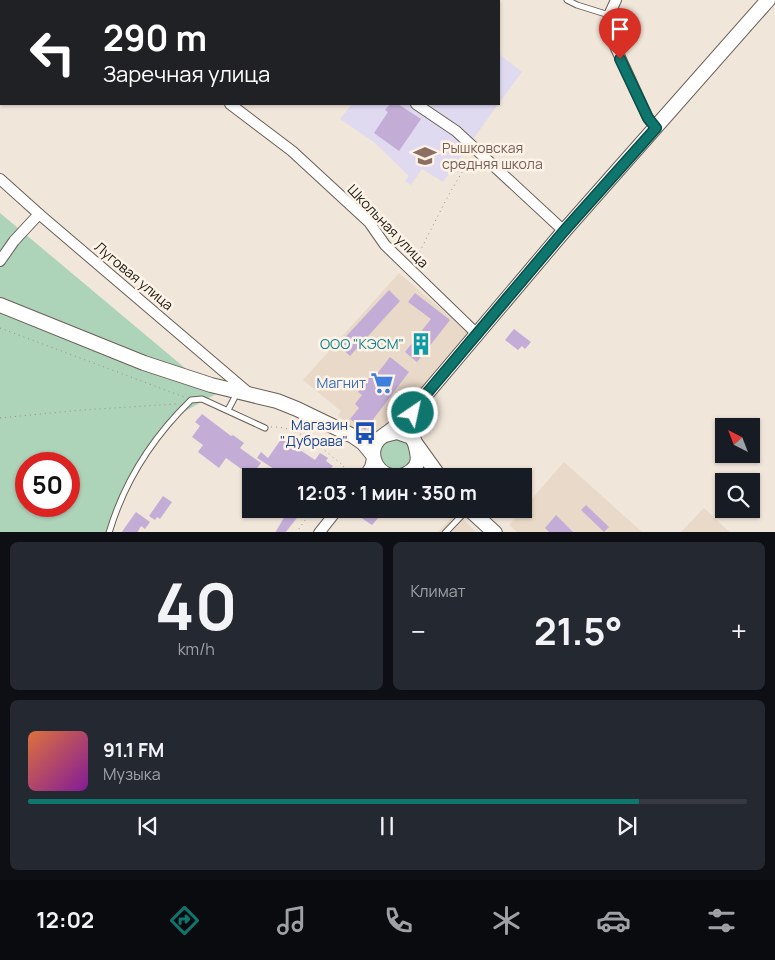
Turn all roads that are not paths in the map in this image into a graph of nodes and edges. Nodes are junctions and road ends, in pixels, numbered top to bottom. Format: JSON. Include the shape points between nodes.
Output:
{"nodes":[{"id":1,"x":567,"y":0,"type":"edge"},
{"id":2,"x":616,"y":0,"type":"edge"},
{"id":3,"x":768,"y":0,"type":"edge"},
{"id":4,"x":609,"y":15,"type":"junction"},
{"id":5,"x":231,"y":105,"type":"edge"},
{"id":6,"x":417,"y":105,"type":"edge"},
{"id":7,"x":656,"y":128,"type":"junction"},
{"id":8,"x":0,"y":179,"type":"edge"},
{"id":9,"x":39,"y":214,"type":"junction"},
{"id":10,"x":564,"y":231,"type":"junction"},
{"id":11,"x":0,"y":261,"type":"edge"},
{"id":12,"x":0,"y":305,"type":"edge"},
{"id":13,"x":477,"y":334,"type":"junction"},
{"id":14,"x":244,"y":393,"type":"junction"},
{"id":15,"x":422,"y":399,"type":"junction"},
{"id":16,"x":228,"y":410,"type":"junction"},
{"id":17,"x":265,"y":428,"type":"road end"},
{"id":18,"x":388,"y":433,"type":"junction"},
{"id":19,"x":353,"y":436,"type":"junction"},
{"id":20,"x":416,"y":445,"type":"junction"},
{"id":21,"x":373,"y":455,"type":"junction"},
{"id":22,"x":369,"y":468,"type":"edge"},
{"id":23,"x":380,"y":468,"type":"edge"},
{"id":24,"x":413,"y":468,"type":"edge"},
{"id":25,"x":433,"y":468,"type":"edge"},
{"id":26,"x":331,"y":518,"type":"edge"},
{"id":27,"x":459,"y":518,"type":"edge"},
{"id":28,"x":477,"y":518,"type":"edge"},
{"id":29,"x":488,"y":530,"type":"edge"},
{"id":30,"x":109,"y":532,"type":"edge"},
{"id":31,"x":319,"y":532,"type":"edge"},
{"id":32,"x":444,"y":532,"type":"edge"}],
"edges":[{"from":1,"to":4,"type":"lane"},
{"from":2,"to":4,"type":"street"},
{"from":3,"to":7,"type":"main road"},
{"from":4,"to":7,"type":"street","via":[[614,44],[648,118]]},
{"from":5,"to":13,"type":"street","name":"Школьная улица","via":[[292,151],[369,222],[410,271]]},
{"from":6,"to":10,"type":"street","via":[[477,149]]},
{"from":7,"to":10,"type":"main road"},
{"from":8,"to":9,"type":"street","name":"Луговая улица"},
{"from":9,"to":11,"type":"street"},
{"from":9,"to":14,"type":"street","name":"Луговая улица"},
{"from":10,"to":13,"type":"main road"},
{"from":12,"to":14,"type":"main road","via":[[144,363]]},
{"from":13,"to":15,"type":"main road"},
{"from":14,"to":16,"type":"lane"},
{"from":14,"to":19,"type":"main road","via":[[297,409]]},
{"from":15,"to":18,"type":"main road"},
{"from":15,"to":20,"type":"main road","via":[[416,405],[411,421]]},
{"from":16,"to":17,"type":"lane"},
{"from":16,"to":30,"type":"lane","via":[[202,399],[190,402],[174,418],[128,482]]},
{"from":18,"to":19,"type":"main road","via":[[371,440]]},
{"from":18,"to":20,"type":"main road","via":[[402,433]]},
{"from":18,"to":21,"type":"main road","via":[[376,444]]},
{"from":19,"to":21,"type":"main road","via":[[364,443]]},
{"from":20,"to":24,"type":"main road","via":[[418,454]]},
{"from":20,"to":25,"type":"main road"},
{"from":21,"to":22,"type":"street"},
{"from":21,"to":23,"type":"main road"},
{"from":26,"to":31,"type":"street"},
{"from":27,"to":32,"type":"lane"},
{"from":28,"to":29,"type":"main road"}]}
